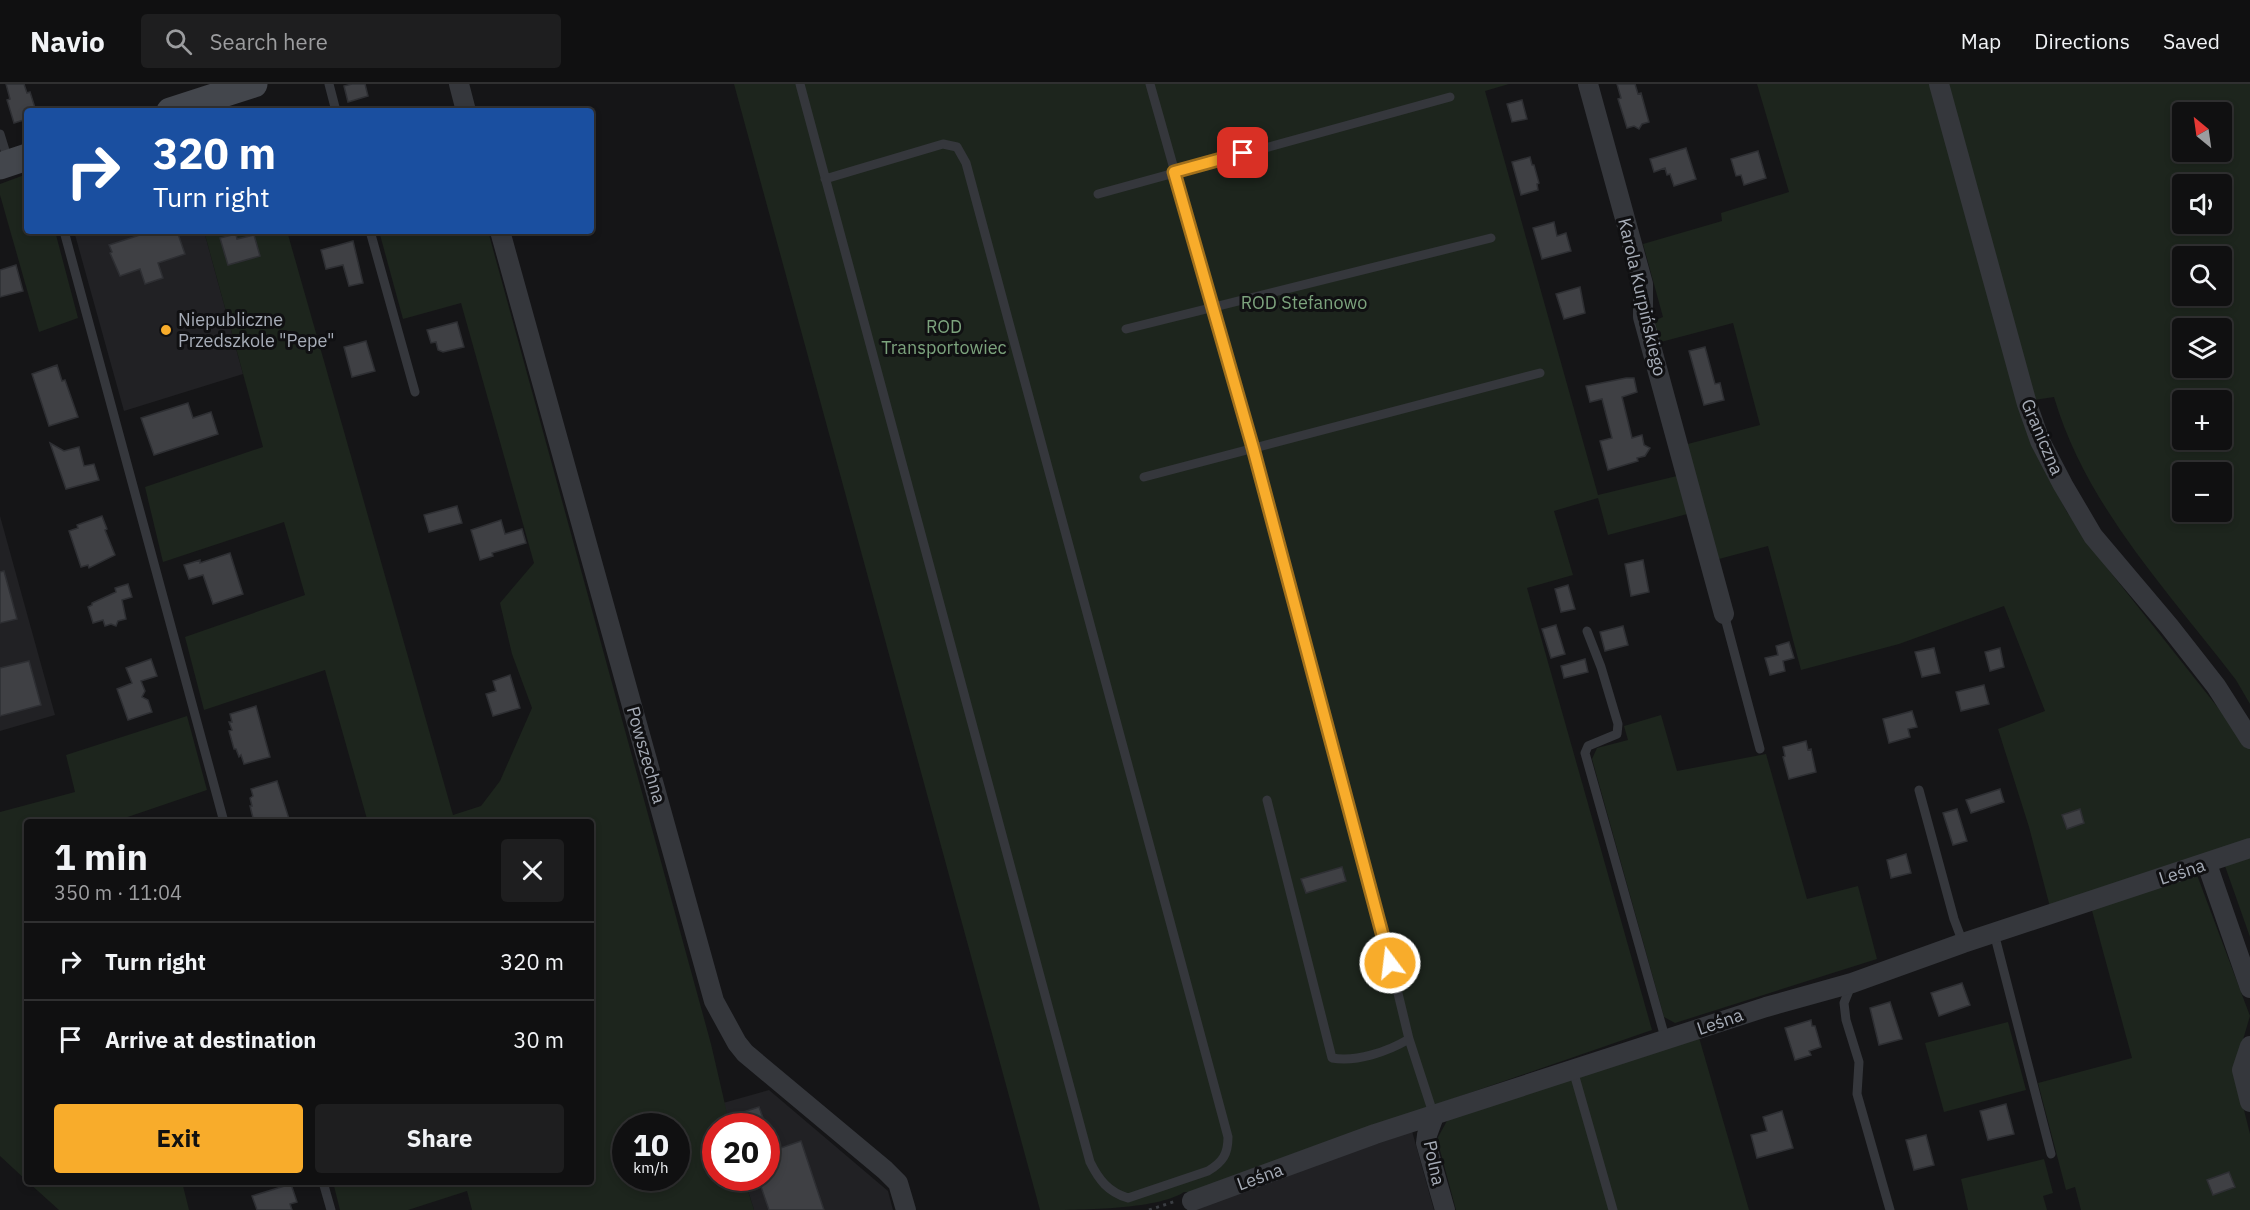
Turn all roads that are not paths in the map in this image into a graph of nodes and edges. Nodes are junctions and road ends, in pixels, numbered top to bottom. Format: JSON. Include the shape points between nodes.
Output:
{"nodes":[{"id":1,"x":254,"y":84,"type":"edge"},
{"id":2,"x":329,"y":84,"type":"edge"},
{"id":3,"x":459,"y":84,"type":"edge"},
{"id":4,"x":800,"y":84,"type":"edge"},
{"id":5,"x":1150,"y":84,"type":"edge"},
{"id":6,"x":1588,"y":84,"type":"edge"},
{"id":7,"x":1939,"y":84,"type":"edge"},
{"id":8,"x":1450,"y":97,"type":"dead end"},
{"id":9,"x":179,"y":108,"type":"edge"},
{"id":10,"x":335,"y":108,"type":"edge"},
{"id":11,"x":465,"y":108,"type":"edge"},
{"id":12,"x":0,"y":134,"type":"edge"},
{"id":13,"x":12,"y":162,"type":"edge"},
{"id":14,"x":1174,"y":172,"type":"junction"},
{"id":15,"x":825,"y":179,"type":"junction"},
{"id":16,"x":1098,"y":194,"type":"dead end"},
{"id":17,"x":65,"y":234,"type":"edge"},
{"id":18,"x":371,"y":234,"type":"edge"},
{"id":19,"x":501,"y":234,"type":"edge"},
{"id":20,"x":1491,"y":238,"type":"dead end"},
{"id":21,"x":1212,"y":309,"type":"junction"},
{"id":22,"x":1126,"y":329,"type":"dead end"},
{"id":23,"x":1540,"y":373,"type":"dead end"},
{"id":24,"x":415,"y":392,"type":"dead end"},
{"id":25,"x":1253,"y":448,"type":"junction"},
{"id":26,"x":1144,"y":477,"type":"dead end"},
{"id":27,"x":1724,"y":614,"type":"joint"},
{"id":28,"x":1587,"y":631,"type":"dead end"},
{"id":29,"x":2250,"y":739,"type":"edge"},
{"id":30,"x":1760,"y":749,"type":"dead end"},
{"id":31,"x":1919,"y":790,"type":"dead end"},
{"id":32,"x":1267,"y":800,"type":"dead end"},
{"id":33,"x":223,"y":819,"type":"edge"},
{"id":34,"x":2250,"y":848,"type":"edge"},
{"id":35,"x":2207,"y":864,"type":"junction"},
{"id":36,"x":1994,"y":933,"type":"junction"},
{"id":37,"x":1963,"y":943,"type":"junction"},
{"id":38,"x":1852,"y":983,"type":"junction"},
{"id":39,"x":2250,"y":988,"type":"edge"},
{"id":40,"x":1409,"y":1040,"type":"junction"},
{"id":41,"x":1666,"y":1041,"type":"junction"},
{"id":42,"x":2250,"y":1046,"type":"edge"},
{"id":43,"x":1573,"y":1070,"type":"junction"},
{"id":44,"x":2250,"y":1101,"type":"edge"},
{"id":45,"x":1434,"y":1116,"type":"junction"},
{"id":46,"x":2051,"y":1154,"type":"dead end"},
{"id":47,"x":324,"y":1185,"type":"edge"},
{"id":48,"x":1192,"y":1201,"type":"road end"},
{"id":49,"x":331,"y":1210,"type":"edge"},
{"id":50,"x":906,"y":1210,"type":"edge"},
{"id":51,"x":1445,"y":1210,"type":"edge"},
{"id":52,"x":1613,"y":1210,"type":"edge"},
{"id":53,"x":1890,"y":1210,"type":"edge"}],
"edges":[{"from":1,"to":9,"type":"street"},
{"from":2,"to":10,"type":"lane"},
{"from":3,"to":11,"type":"street"},
{"from":4,"to":15,"type":"lane"},
{"from":5,"to":14,"type":"lane"},
{"from":6,"to":27,"type":"street","name":"Karola Kurpińskiego","via":[[1643,284],[1643,317]]},
{"from":7,"to":29,"type":"street","name":"Graniczna","via":[[2026,404],[2040,441],[2093,536],[2216,686]]},
{"from":8,"to":14,"type":"lane"},
{"from":12,"to":13,"type":"lane"},
{"from":14,"to":16,"type":"lane"},
{"from":14,"to":21,"type":"lane"},
{"from":15,"to":15,"type":"lane","via":[[1090,1162],[1106,1187],[1128,1198],[1208,1171],[1227,1155],[1228,1137],[966,163],[957,147],[943,144]]},
{"from":17,"to":33,"type":"lane"},
{"from":18,"to":24,"type":"lane"},
{"from":19,"to":50,"type":"street","name":"Powszechna","via":[[714,1001],[745,1053],[898,1183]]},
{"from":20,"to":21,"type":"lane"},
{"from":21,"to":22,"type":"lane"},
{"from":21,"to":25,"type":"lane"},
{"from":23,"to":25,"type":"lane"},
{"from":25,"to":26,"type":"lane"},
{"from":25,"to":40,"type":"lane"},
{"from":27,"to":30,"type":"lane"},
{"from":28,"to":41,"type":"lane","via":[[1618,724],[1617,734],[1588,746],[1585,753]]},
{"from":31,"to":37,"type":"lane"},
{"from":32,"to":40,"type":"lane","via":[[1332,1058],[1344,1060],[1389,1050]]},
{"from":34,"to":35,"type":"street","name":"Leśna"},
{"from":35,"to":36,"type":"street","name":"Leśna"},
{"from":35,"to":39,"type":"street"},
{"from":36,"to":37,"type":"street","name":"Leśna"},
{"from":36,"to":46,"type":"lane"},
{"from":37,"to":38,"type":"street","name":"Leśna"},
{"from":38,"to":41,"type":"street","name":"Leśna"},
{"from":38,"to":53,"type":"lane","via":[[1844,1003],[1858,1062],[1857,1094]]},
{"from":40,"to":45,"type":"lane"},
{"from":41,"to":43,"type":"street","name":"Leśna"},
{"from":42,"to":44,"type":"street","via":[[2242,1070]]},
{"from":43,"to":45,"type":"street","name":"Leśna"},
{"from":43,"to":52,"type":"lane"},
{"from":45,"to":48,"type":"street","name":"Leśna"},
{"from":45,"to":51,"type":"street","name":"Polna","via":[[1426,1143]]},
{"from":47,"to":49,"type":"lane"}]}
